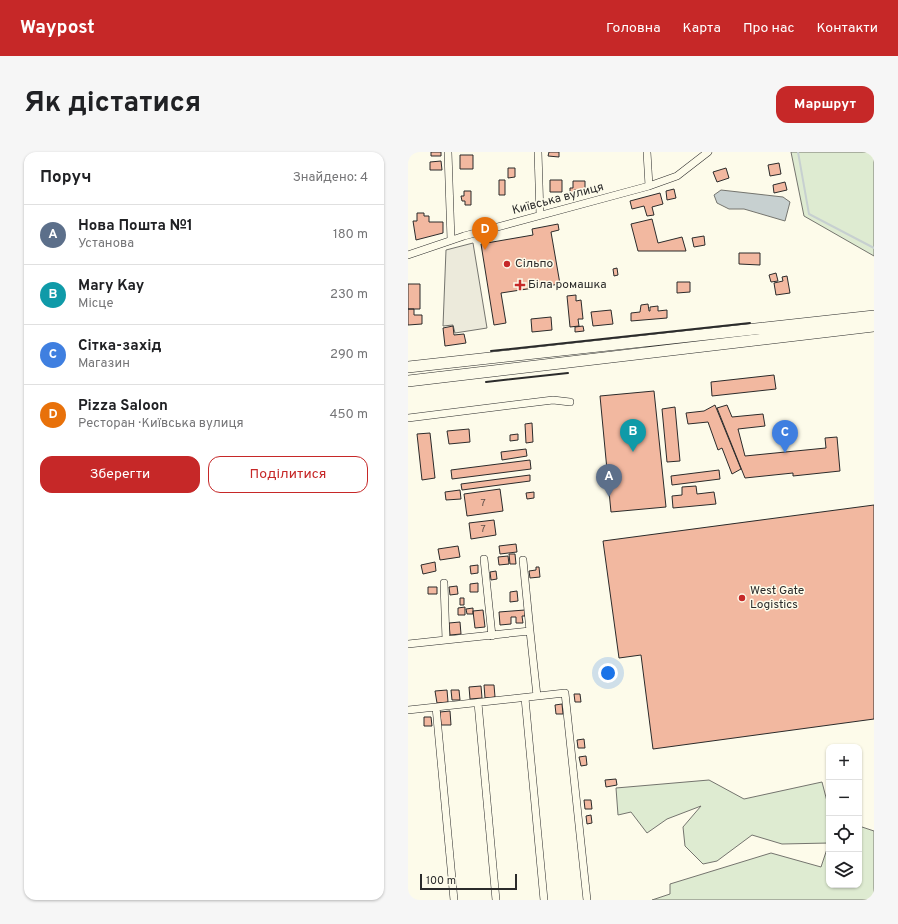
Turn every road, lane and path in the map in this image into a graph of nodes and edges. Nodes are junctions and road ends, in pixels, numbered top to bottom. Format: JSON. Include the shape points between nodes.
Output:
{"nodes":[{"id":1,"x":448,"y":152,"type":"edge"},
{"id":2,"x":538,"y":152,"type":"edge"},
{"id":3,"x":647,"y":152,"type":"edge"},
{"id":4,"x":708,"y":152,"type":"edge"},
{"id":5,"x":649,"y":186,"type":"junction"},
{"id":6,"x":540,"y":215,"type":"junction"},
{"id":7,"x":451,"y":240,"type":"junction"},
{"id":8,"x":408,"y":255,"type":"edge"},
{"id":9,"x":874,"y":316,"type":"edge"},
{"id":10,"x":874,"y":326,"type":"edge"},
{"id":11,"x":408,"y":367,"type":"edge"},
{"id":12,"x":408,"y":380,"type":"edge"},
{"id":13,"x":570,"y":402,"type":"dead end"},
{"id":14,"x":408,"y":418,"type":"edge"},
{"id":15,"x":484,"y":559,"type":"dead end"},
{"id":16,"x":523,"y":560,"type":"dead end"},
{"id":17,"x":444,"y":583,"type":"dead end"},
{"id":18,"x":530,"y":631,"type":"junction"},
{"id":19,"x":492,"y":636,"type":"junction"},
{"id":20,"x":446,"y":640,"type":"junction"},
{"id":21,"x":408,"y":644,"type":"edge"},
{"id":22,"x":537,"y":696,"type":"junction"},
{"id":23,"x":525,"y":698,"type":"junction"},
{"id":24,"x":478,"y":703,"type":"junction"},
{"id":25,"x":436,"y":707,"type":"junction"},
{"id":26,"x":408,"y":710,"type":"edge"},
{"id":27,"x":454,"y":900,"type":"edge"},
{"id":28,"x":496,"y":900,"type":"edge"},
{"id":29,"x":544,"y":900,"type":"edge"},
{"id":30,"x":587,"y":900,"type":"edge"}],
"edges":[{"from":1,"to":7,"type":"street"},
{"from":2,"to":6,"type":"street"},
{"from":3,"to":5,"type":"street"},
{"from":4,"to":5,"type":"street","name":"Київська вулиця","via":[[677,176]]},
{"from":5,"to":6,"type":"street","name":"Київська вулиця"},
{"from":6,"to":7,"type":"street","name":"Київська вулиця"},
{"from":7,"to":8,"type":"street","name":"Київська вулиця"},
{"from":9,"to":11,"type":"highway"},
{"from":10,"to":12,"type":"highway"},
{"from":13,"to":14,"type":"street","via":[[553,400]]},
{"from":15,"to":19,"type":"street"},
{"from":16,"to":18,"type":"street"},
{"from":17,"to":20,"type":"street"},
{"from":18,"to":19,"type":"street"},
{"from":18,"to":22,"type":"street"},
{"from":19,"to":20,"type":"street"},
{"from":20,"to":21,"type":"street"},
{"from":22,"to":23,"type":"street"},
{"from":22,"to":30,"type":"street","via":[[565,693]]},
{"from":23,"to":24,"type":"street"},
{"from":23,"to":29,"type":"street"},
{"from":24,"to":25,"type":"street"},
{"from":24,"to":28,"type":"street"},
{"from":25,"to":26,"type":"street"},
{"from":25,"to":27,"type":"street"}]}
